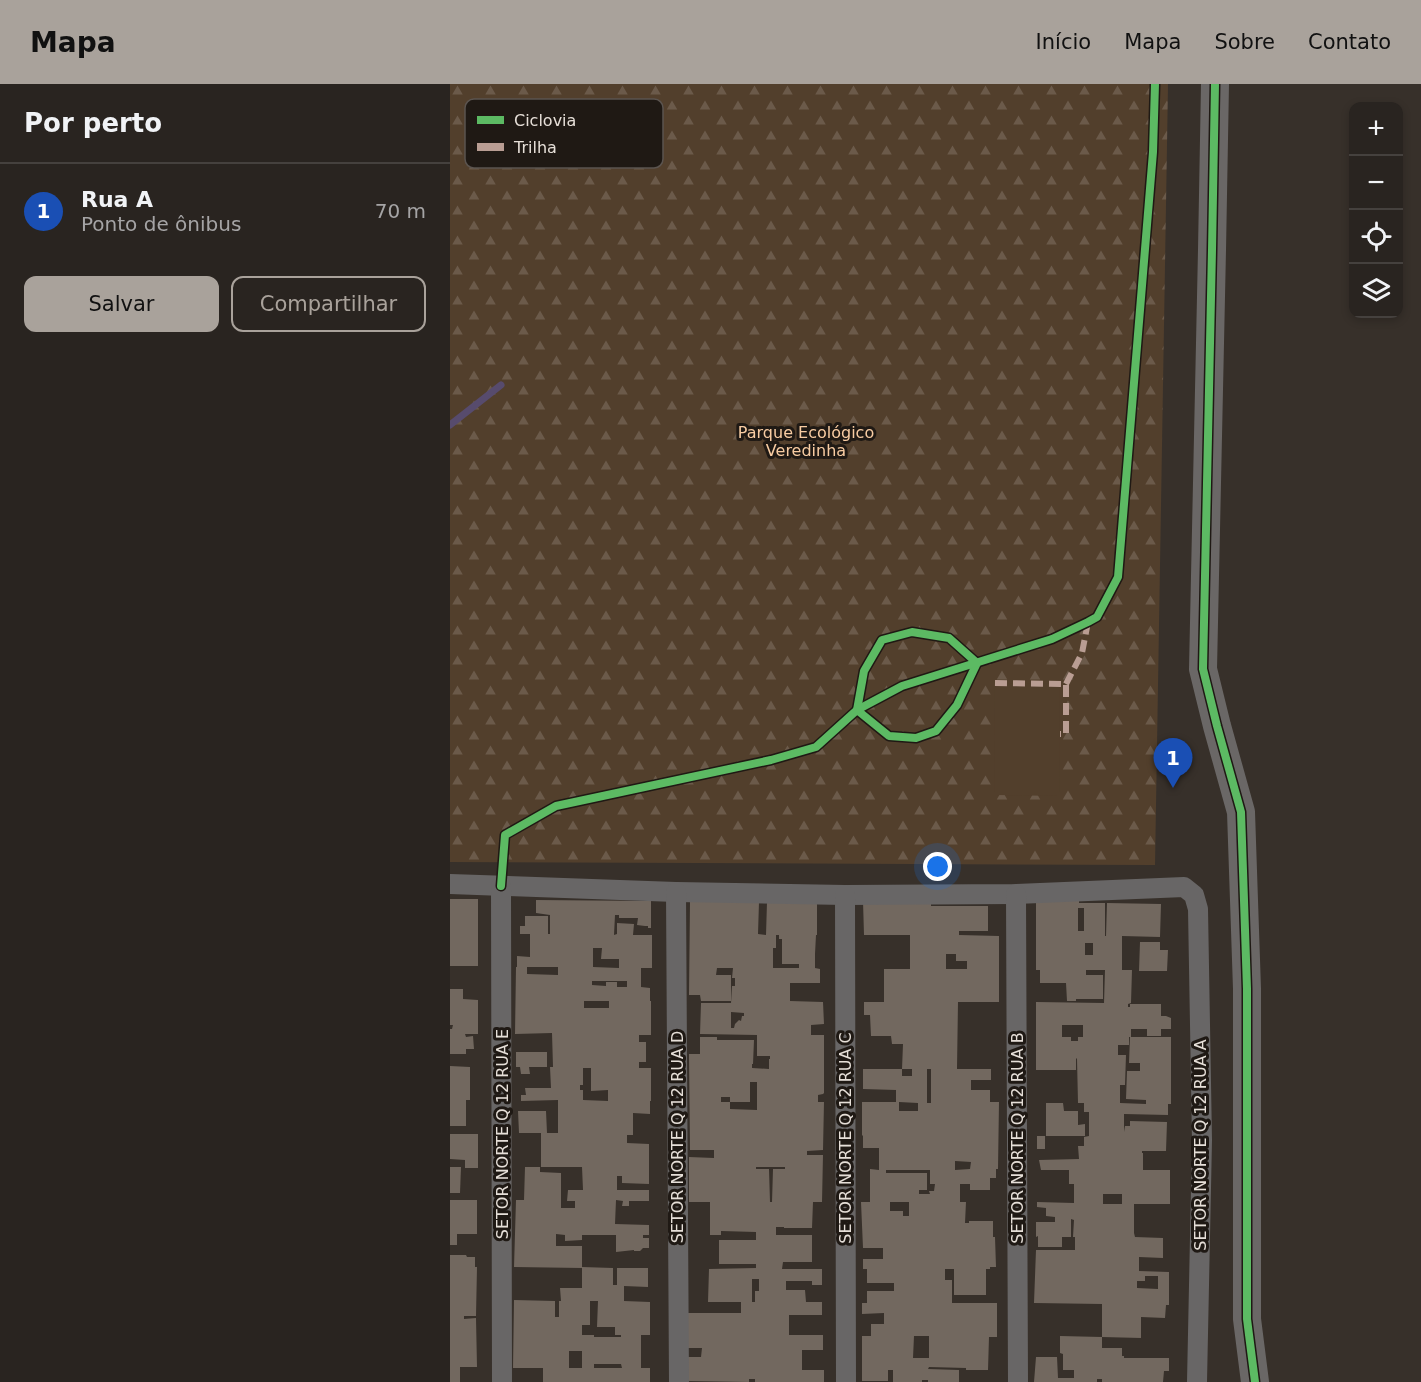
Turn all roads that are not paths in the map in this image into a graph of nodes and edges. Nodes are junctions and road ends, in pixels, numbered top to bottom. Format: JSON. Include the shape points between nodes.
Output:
{"nodes":[{"id":1,"x":1215,"y":84,"type":"edge"},
{"id":2,"x":450,"y":884,"type":"edge"},
{"id":3,"x":501,"y":886,"type":"junction"},
{"id":4,"x":676,"y":892,"type":"junction"},
{"id":5,"x":1016,"y":894,"type":"junction"},
{"id":6,"x":844,"y":895,"type":"junction"},
{"id":7,"x":502,"y":1382,"type":"edge"},
{"id":8,"x":679,"y":1382,"type":"edge"},
{"id":9,"x":846,"y":1382,"type":"edge"},
{"id":10,"x":1018,"y":1382,"type":"edge"},
{"id":11,"x":1197,"y":1382,"type":"edge"},
{"id":12,"x":1255,"y":1382,"type":"edge"}],
"edges":[{"from":1,"to":12,"type":"street","via":[[1203,669],[1241,812],[1247,989],[1247,1320]]},
{"from":2,"to":3,"type":"street"},
{"from":3,"to":4,"type":"street"},
{"from":3,"to":7,"type":"street","name":"SETOR NORTE Q 12 RUA E"},
{"from":4,"to":6,"type":"street"},
{"from":4,"to":8,"type":"street","name":"SETOR NORTE Q 12 RUA D"},
{"from":5,"to":6,"type":"street"},
{"from":5,"to":10,"type":"street","name":"SETOR NORTE Q 12 RUA B"},
{"from":5,"to":11,"type":"street","name":"SETOR NORTE Q 12 RUA A","via":[[1184,887],[1194,895],[1198,909],[1202,1140]]},
{"from":6,"to":9,"type":"street","name":"SETOR NORTE Q 12 RUA C"}]}
